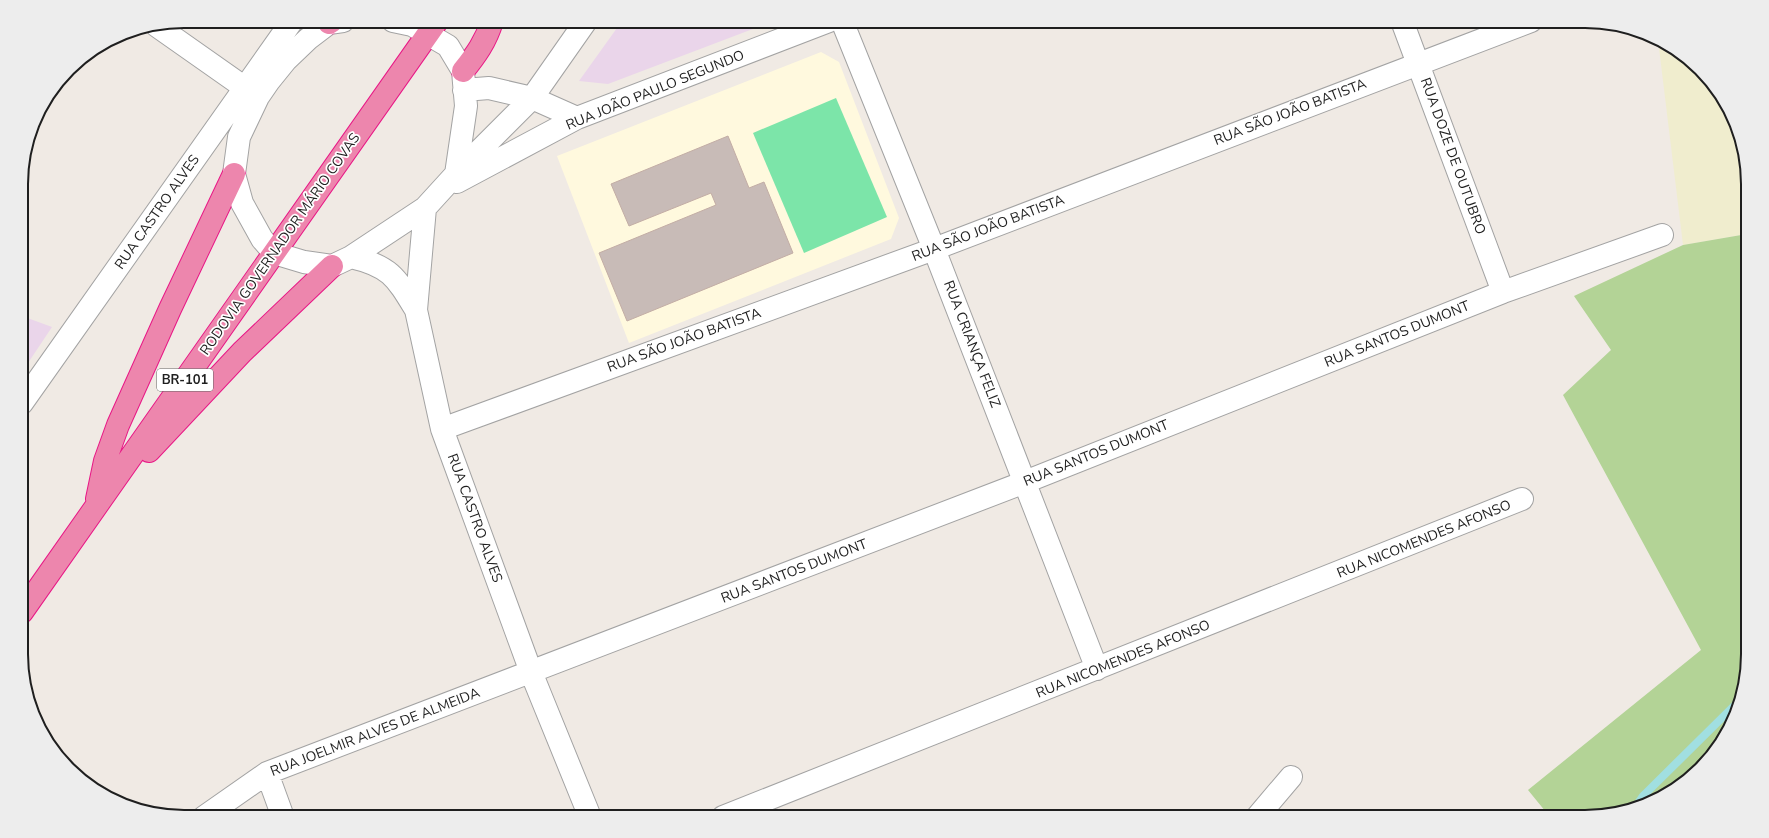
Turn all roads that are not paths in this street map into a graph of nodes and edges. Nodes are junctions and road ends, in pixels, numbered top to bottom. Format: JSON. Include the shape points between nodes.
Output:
{"nodes":[{"id":1,"x":288,"y":28,"type":"edge"},
{"id":2,"x":325,"y":28,"type":"edge"},
{"id":3,"x":432,"y":28,"type":"edge"},
{"id":4,"x":434,"y":28,"type":"edge"},
{"id":5,"x":490,"y":28,"type":"edge"},
{"id":6,"x":581,"y":28,"type":"edge"},
{"id":7,"x":811,"y":28,"type":"edge"},
{"id":8,"x":845,"y":28,"type":"edge"},
{"id":9,"x":1405,"y":28,"type":"edge"},
{"id":10,"x":1512,"y":28,"type":"edge"},
{"id":11,"x":162,"y":29,"type":"edge"},
{"id":12,"x":1418,"y":63,"type":"junction"},
{"id":13,"x":463,"y":81,"type":"junction"},
{"id":14,"x":252,"y":93,"type":"junction"},
{"id":15,"x":532,"y":98,"type":"junction"},
{"id":16,"x":577,"y":118,"type":"junction"},
{"id":17,"x":234,"y":174,"type":"junction"},
{"id":18,"x":456,"y":174,"type":"junction"},
{"id":19,"x":442,"y":190,"type":"junction"},
{"id":20,"x":425,"y":208,"type":"junction"},
{"id":21,"x":1662,"y":235,"type":"dead end"},
{"id":22,"x":934,"y":249,"type":"junction"},
{"id":23,"x":274,"y":253,"type":"junction"},
{"id":24,"x":341,"y":262,"type":"junction"},
{"id":25,"x":1503,"y":292,"type":"junction"},
{"id":26,"x":416,"y":310,"type":"junction"},
{"id":27,"x":28,"y":395,"type":"edge"},
{"id":28,"x":442,"y":429,"type":"junction"},
{"id":29,"x":1025,"y":482,"type":"junction"},
{"id":30,"x":1522,"y":499,"type":"dead end"},
{"id":31,"x":96,"y":508,"type":"junction"},
{"id":32,"x":28,"y":604,"type":"edge"},
{"id":33,"x":1097,"y":669,"type":"junction"},
{"id":34,"x":531,"y":672,"type":"junction"},
{"id":35,"x":267,"y":773,"type":"junction"},
{"id":36,"x":1291,"y":777,"type":"dead end"},
{"id":37,"x":214,"y":810,"type":"edge"},
{"id":38,"x":280,"y":810,"type":"edge"},
{"id":39,"x":587,"y":810,"type":"edge"},
{"id":40,"x":741,"y":810,"type":"edge"},
{"id":41,"x":1263,"y":810,"type":"edge"}],
"edges":[{"from":1,"to":14,"type":"street","name":"RUA CASTRO ALVES"},
{"from":2,"to":14,"type":"street","via":[[308,39]]},
{"from":3,"to":23,"type":"highway","name":"RODOVIA GOVERNADOR MÁRIO COVAS","number":"BR-101"},
{"from":4,"to":13,"type":"street","via":[[448,46]]},
{"from":5,"to":13,"type":"highway"},
{"from":6,"to":15,"type":"street"},
{"from":7,"to":16,"type":"street","name":"RUA JOÃO PAULO SEGUNDO"},
{"from":8,"to":22,"type":"street","name":"RUA CRIANÇA FELIZ"},
{"from":9,"to":12,"type":"street","name":"RUA DOZE DE OUTUBRO"},
{"from":10,"to":12,"type":"street","name":"RUA SÃO JOÃO BATISTA"},
{"from":11,"to":14,"type":"street"},
{"from":12,"to":22,"type":"street","name":"RUA SÃO JOÃO BATISTA"},
{"from":12,"to":25,"type":"street","name":"RUA DOZE DE OUTUBRO"},
{"from":13,"to":15,"type":"street"},
{"from":13,"to":18,"type":"street","via":[[466,106]]},
{"from":14,"to":17,"type":"street","via":[[239,137]]},
{"from":14,"to":27,"type":"street","name":"RUA CASTRO ALVES"},
{"from":15,"to":16,"type":"street"},
{"from":15,"to":18,"type":"street"},
{"from":16,"to":19,"type":"street","name":"RUA JOÃO PAULO SEGUNDO"},
{"from":17,"to":23,"type":"street","via":[[242,203],[262,239]]},
{"from":17,"to":31,"type":"highway","via":[[118,425],[105,461]]},
{"from":18,"to":19,"type":"street"},
{"from":19,"to":20,"type":"street"},
{"from":20,"to":24,"type":"street","via":[[380,240]]},
{"from":20,"to":26,"type":"street","name":"RUA CASTRO ALVES"},
{"from":21,"to":25,"type":"street","name":"RUA SANTOS DUMONT"},
{"from":22,"to":28,"type":"street","name":"RUA SÃO JOÃO BATISTA"},
{"from":22,"to":29,"type":"street","name":"RUA CRIANÇA FELIZ"},
{"from":23,"to":24,"type":"street","via":[[304,262]]},
{"from":23,"to":31,"type":"highway","name":"RODOVIA GOVERNADOR MÁRIO COVAS","number":"BR-101"},
{"from":24,"to":26,"type":"street","via":[[368,261],[388,270],[400,282]]},
{"from":24,"to":31,"type":"highway","via":[[242,352]]},
{"from":25,"to":29,"type":"street","name":"RUA SANTOS DUMONT"},
{"from":26,"to":28,"type":"street","name":"RUA CASTRO ALVES"},
{"from":28,"to":34,"type":"street","name":"RUA CASTRO ALVES"},
{"from":29,"to":33,"type":"street","name":"RUA CRIANÇA FELIZ"},
{"from":29,"to":34,"type":"street","name":"RUA SANTOS DUMONT"},
{"from":30,"to":33,"type":"street","name":"RUA NICOMENDES AFONSO"},
{"from":31,"to":32,"type":"highway","name":"RODOVIA GOVERNADOR MÁRIO COVAS","number":"BR-101"},
{"from":33,"to":40,"type":"street","name":"RUA NICOMENDES AFONSO"},
{"from":34,"to":35,"type":"street","name":"RUA JOELMIR ALVES DE ALMEIDA"},
{"from":34,"to":39,"type":"street","name":"RUA CASTRO ALVES"},
{"from":35,"to":37,"type":"street","name":"RUA JOELMIR ALVES DE ALMEIDA"},
{"from":35,"to":38,"type":"street"},
{"from":36,"to":41,"type":"street"}]}
